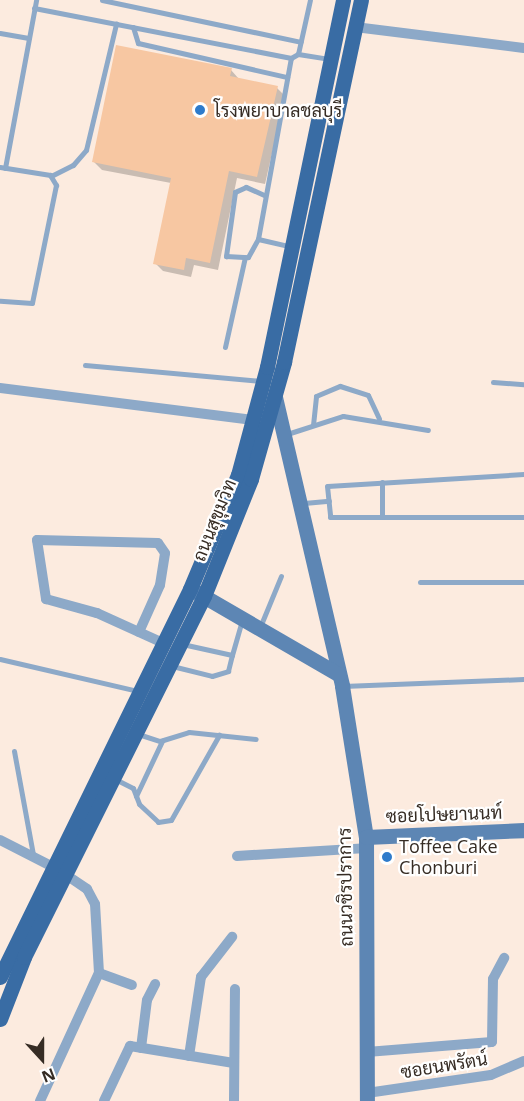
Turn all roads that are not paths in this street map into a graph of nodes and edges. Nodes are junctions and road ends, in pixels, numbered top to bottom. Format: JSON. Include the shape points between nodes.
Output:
{"nodes":[{"id":1,"x":36,"y":0,"type":"edge"},
{"id":2,"x":102,"y":0,"type":"edge"},
{"id":3,"x":310,"y":0,"type":"edge"},
{"id":4,"x":343,"y":0,"type":"edge"},
{"id":5,"x":361,"y":0,"type":"edge"},
{"id":6,"x":117,"y":1,"type":"edge"},
{"id":7,"x":34,"y":8,"type":"junction"},
{"id":8,"x":116,"y":24,"type":"junction"},
{"id":9,"x":133,"y":27,"type":"junction"},
{"id":10,"x":355,"y":27,"type":"junction"},
{"id":11,"x":0,"y":33,"type":"edge"},
{"id":12,"x":29,"y":38,"type":"junction"},
{"id":13,"x":301,"y":42,"type":"junction"},
{"id":14,"x":524,"y":48,"type":"edge"},
{"id":15,"x":298,"y":54,"type":"junction"},
{"id":16,"x":291,"y":58,"type":"junction"},
{"id":17,"x":331,"y":59,"type":"junction"},
{"id":18,"x":287,"y":77,"type":"junction"},
{"id":19,"x":2,"y":167,"type":"edge"},
{"id":20,"x":51,"y":176,"type":"junction"},
{"id":21,"x":264,"y":195,"type":"junction"},
{"id":22,"x":258,"y":239,"type":"junction"},
{"id":23,"x":292,"y":247,"type":"junction"},
{"id":24,"x":245,"y":257,"type":"junction"},
{"id":25,"x":0,"y":301,"type":"edge"},
{"id":26,"x":225,"y":347,"type":"dead end"},
{"id":27,"x":85,"y":365,"type":"dead end"},
{"id":28,"x":263,"y":382,"type":"junction"},
{"id":29,"x":493,"y":382,"type":"dead end"},
{"id":30,"x":524,"y":384,"type":"edge"},
{"id":31,"x":0,"y":388,"type":"edge"},
{"id":32,"x":275,"y":397,"type":"junction"},
{"id":33,"x":379,"y":418,"type":"junction"},
{"id":34,"x":253,"y":420,"type":"junction"},
{"id":35,"x":313,"y":425,"type":"junction"},
{"id":36,"x":428,"y":430,"type":"dead end"},
{"id":37,"x":285,"y":434,"type":"junction"},
{"id":38,"x":524,"y":474,"type":"edge"},
{"id":39,"x":382,"y":482,"type":"junction"},
{"id":40,"x":329,"y":501,"type":"junction"},
{"id":41,"x":304,"y":503,"type":"junction"},
{"id":42,"x":382,"y":517,"type":"junction"},
{"id":43,"x":524,"y":517,"type":"edge"},
{"id":44,"x":280,"y":576,"type":"dead end"},
{"id":45,"x":420,"y":582,"type":"dead end"},
{"id":46,"x":524,"y":582,"type":"edge"},
{"id":47,"x":197,"y":592,"type":"junction"},
{"id":48,"x":242,"y":618,"type":"junction"},
{"id":49,"x":259,"y":628,"type":"junction"},
{"id":50,"x":139,"y":632,"type":"junction"},
{"id":51,"x":163,"y":643,"type":"junction"},
{"id":52,"x":181,"y":643,"type":"junction"},
{"id":53,"x":232,"y":655,"type":"junction"},
{"id":54,"x":0,"y":659,"type":"edge"},
{"id":55,"x":170,"y":666,"type":"junction"},
{"id":56,"x":524,"y":679,"type":"edge"},
{"id":57,"x":340,"y":680,"type":"junction"},
{"id":58,"x":139,"y":691,"type":"junction"},
{"id":59,"x":135,"y":733,"type":"junction"},
{"id":60,"x":219,"y":735,"type":"junction"},
{"id":61,"x":256,"y":739,"type":"dead end"},
{"id":62,"x":162,"y":741,"type":"junction"},
{"id":63,"x":14,"y":751,"type":"dead end"},
{"id":64,"x":113,"y":778,"type":"junction"},
{"id":65,"x":136,"y":797,"type":"junction"},
{"id":66,"x":524,"y":831,"type":"edge"},
{"id":67,"x":0,"y":840,"type":"edge"},
{"id":68,"x":366,"y":843,"type":"junction"},
{"id":69,"x":33,"y":856,"type":"junction"},
{"id":70,"x":237,"y":856,"type":"dead end"},
{"id":71,"x":63,"y":868,"type":"junction"},
{"id":72,"x":232,"y":937,"type":"dead end"},
{"id":73,"x":504,"y":958,"type":"dead end"},
{"id":74,"x":99,"y":973,"type":"junction"},
{"id":75,"x":0,"y":977,"type":"edge"},
{"id":76,"x":155,"y":984,"type":"dead end"},
{"id":77,"x":132,"y":986,"type":"dead end"},
{"id":78,"x":235,"y":989,"type":"dead end"},
{"id":79,"x":0,"y":1018,"type":"edge"},
{"id":80,"x":141,"y":1048,"type":"junction"},
{"id":81,"x":367,"y":1052,"type":"junction"},
{"id":82,"x":189,"y":1056,"type":"junction"},
{"id":83,"x":524,"y":1061,"type":"edge"},
{"id":84,"x":234,"y":1063,"type":"junction"},
{"id":85,"x":367,"y":1097,"type":"edge"},
{"id":86,"x":40,"y":1101,"type":"edge"},
{"id":87,"x":104,"y":1101,"type":"edge"},
{"id":88,"x":234,"y":1101,"type":"edge"}],
"edges":[{"from":1,"to":7,"type":"lane"},
{"from":2,"to":6,"type":"lane"},
{"from":3,"to":13,"type":"lane"},
{"from":4,"to":17,"type":"main road","name":"ถนนสุขุมวิท"},
{"from":5,"to":10,"type":"main road","name":"ถนนสุขุมวิท"},
{"from":6,"to":13,"type":"lane"},
{"from":7,"to":8,"type":"lane"},
{"from":7,"to":12,"type":"lane"},
{"from":8,"to":9,"type":"lane"},
{"from":8,"to":20,"type":"lane","via":[[86,150],[73,165]]},
{"from":9,"to":16,"type":"lane"},
{"from":9,"to":18,"type":"lane","via":[[138,43]]},
{"from":10,"to":14,"type":"street"},
{"from":10,"to":32,"type":"main road","name":"ถนนสุขุมวิท"},
{"from":11,"to":12,"type":"lane"},
{"from":12,"to":19,"type":"lane"},
{"from":13,"to":15,"type":"lane"},
{"from":15,"to":16,"type":"lane"},
{"from":15,"to":17,"type":"lane"},
{"from":16,"to":18,"type":"lane"},
{"from":17,"to":23,"type":"main road","name":"ถนนสุขุมวิท"},
{"from":18,"to":21,"type":"lane"},
{"from":19,"to":20,"type":"lane"},
{"from":20,"to":25,"type":"lane","via":[[56,185],[34,297],[27,306]]},
{"from":21,"to":22,"type":"lane"},
{"from":21,"to":24,"type":"lane","via":[[246,187],[235,192],[224,252]]},
{"from":22,"to":23,"type":"lane"},
{"from":22,"to":24,"type":"lane"},
{"from":23,"to":28,"type":"main road","name":"ถนนสุขุมวิท"},
{"from":24,"to":26,"type":"lane"},
{"from":27,"to":28,"type":"lane"},
{"from":28,"to":34,"type":"main road","name":"ถนนสุขุมวิท"},
{"from":29,"to":30,"type":"lane"},
{"from":31,"to":34,"type":"street"},
{"from":32,"to":37,"type":"street","name":"ถนนวชิรปราการ"},
{"from":32,"to":47,"type":"main road","name":"ถนนสุขุมวิท","via":[[251,479]]},
{"from":33,"to":35,"type":"lane","via":[[343,416]]},
{"from":33,"to":35,"type":"lane","via":[[368,395],[340,386],[316,396]]},
{"from":33,"to":36,"type":"lane"},
{"from":34,"to":47,"type":"main road","name":"ถนนสุขุมวิท"},
{"from":35,"to":37,"type":"lane"},
{"from":37,"to":41,"type":"street","name":"ถนนวชิรปราการ"},
{"from":38,"to":39,"type":"lane"},
{"from":39,"to":40,"type":"lane","via":[[327,486]]},
{"from":39,"to":42,"type":"lane"},
{"from":40,"to":41,"type":"lane"},
{"from":40,"to":42,"type":"lane","via":[[330,517]]},
{"from":41,"to":57,"type":"street","name":"ถนนวชิรปราการ"},
{"from":42,"to":43,"type":"lane"},
{"from":44,"to":49,"type":"lane"},
{"from":45,"to":46,"type":"lane"},
{"from":47,"to":48,"type":"street"},
{"from":47,"to":51,"type":"main road","name":"ถนนสุขุมวิท"},
{"from":47,"to":52,"type":"main road","name":"ถนนสุขุมวิท"},
{"from":48,"to":49,"type":"street"},
{"from":48,"to":53,"type":"lane"},
{"from":49,"to":57,"type":"street"},
{"from":50,"to":50,"type":"street","via":[[160,585],[165,553],[158,543],[37,540],[46,599]]},
{"from":50,"to":51,"type":"street"},
{"from":51,"to":58,"type":"main road","name":"ถนนสุขุมวิท"},
{"from":52,"to":53,"type":"lane"},
{"from":52,"to":55,"type":"main road","name":"ถนนสุขุมวิท"},
{"from":53,"to":55,"type":"lane","via":[[228,671],[219,676]]},
{"from":54,"to":58,"type":"lane"},
{"from":55,"to":59,"type":"main road","name":"ถนนสุขุมวิท"},
{"from":56,"to":57,"type":"lane"},
{"from":57,"to":68,"type":"street","name":"ถนนวชิรปราการ"},
{"from":58,"to":71,"type":"main road","name":"ถนนสุขุมวิท"},
{"from":59,"to":62,"type":"lane"},
{"from":59,"to":64,"type":"main road","name":"ถนนสุขุมวิท"},
{"from":60,"to":61,"type":"lane"},
{"from":60,"to":62,"type":"lane","via":[[189,732]]},
{"from":60,"to":65,"type":"lane","via":[[171,820],[158,822]]},
{"from":62,"to":65,"type":"lane"},
{"from":63,"to":69,"type":"lane"},
{"from":64,"to":65,"type":"lane","via":[[133,788]]},
{"from":64,"to":71,"type":"main road","name":"ถนนสุขุมวิท"},
{"from":66,"to":68,"type":"street","name":"ซอยโปษยานนท์"},
{"from":67,"to":69,"type":"street"},
{"from":68,"to":70,"type":"street"},
{"from":68,"to":81,"type":"street","name":"ถนนวชิรปราการ"},
{"from":69,"to":71,"type":"street"},
{"from":71,"to":74,"type":"street","via":[[87,889],[95,904]]},
{"from":71,"to":75,"type":"main road","name":"ถนนสุขุมวิท"},
{"from":71,"to":79,"type":"main road","name":"ถนนสุขุมวิท"},
{"from":72,"to":82,"type":"street","via":[[201,977]]},
{"from":73,"to":81,"type":"street","via":[[493,979],[492,1042]]},
{"from":74,"to":77,"type":"street"},
{"from":74,"to":86,"type":"street"},
{"from":76,"to":80,"type":"street","via":[[147,1000]]},
{"from":78,"to":84,"type":"street"},
{"from":80,"to":82,"type":"street"},
{"from":80,"to":87,"type":"street","via":[[125,1049]]},
{"from":81,"to":85,"type":"street","name":"ถนนวชิรปราการ"},
{"from":82,"to":84,"type":"street"},
{"from":83,"to":85,"type":"street","name":"ซอยนพรัตน์","via":[[491,1075]]},
{"from":84,"to":88,"type":"street"}]}
